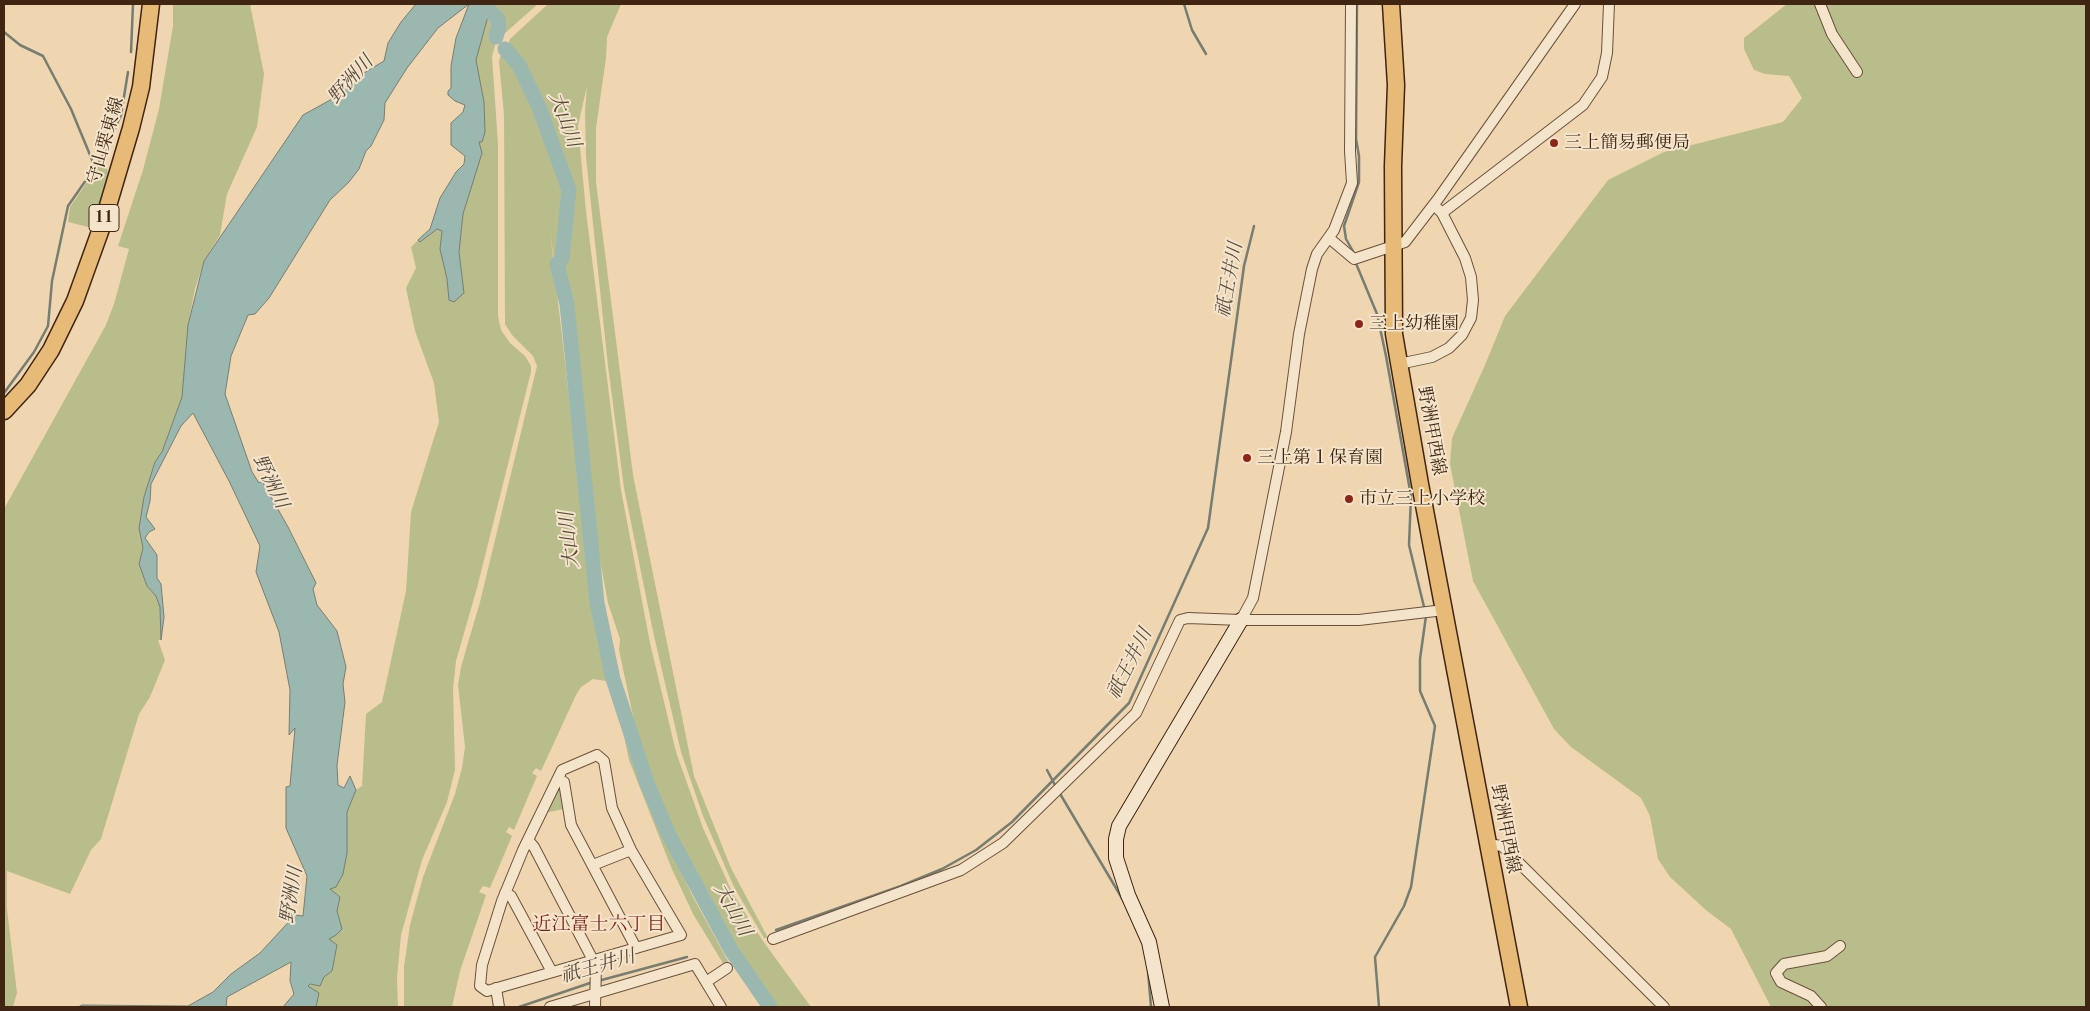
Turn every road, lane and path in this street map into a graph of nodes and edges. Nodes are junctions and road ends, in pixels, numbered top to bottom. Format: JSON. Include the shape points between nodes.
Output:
{"nodes":[{"id":1,"x":151,"y":4,"type":"edge"},
{"id":2,"x":1351,"y":4,"type":"edge"},
{"id":3,"x":1391,"y":4,"type":"edge"},
{"id":4,"x":1575,"y":4,"type":"edge"},
{"id":5,"x":1609,"y":4,"type":"edge"},
{"id":6,"x":1820,"y":4,"type":"edge"},
{"id":7,"x":1857,"y":72,"type":"dead end"},
{"id":8,"x":1434,"y":206,"type":"junction"},
{"id":9,"x":1442,"y":213,"type":"junction"},
{"id":10,"x":1329,"y":238,"type":"junction"},
{"id":11,"x":1394,"y":244,"type":"junction"},
{"id":12,"x":1398,"y":364,"type":"junction"},
{"id":13,"x":4,"y":411,"type":"edge"},
{"id":14,"x":1444,"y":610,"type":"junction"},
{"id":15,"x":1241,"y":620,"type":"junction"},
{"id":16,"x":558,"y":779,"type":"junction"},
{"id":17,"x":528,"y":840,"type":"junction"},
{"id":18,"x":1487,"y":844,"type":"junction"},
{"id":19,"x":631,"y":850,"type":"junction"},
{"id":20,"x":593,"y":865,"type":"junction"},
{"id":21,"x":505,"y":893,"type":"junction"},
{"id":22,"x":773,"y":939,"type":"dead end"},
{"id":23,"x":1840,"y":946,"type":"dead end"},
{"id":24,"x":636,"y":948,"type":"junction"},
{"id":25,"x":593,"y":960,"type":"junction"},
{"id":26,"x":726,"y":968,"type":"dead end"},
{"id":27,"x":552,"y":972,"type":"junction"},
{"id":28,"x":706,"y":982,"type":"junction"},
{"id":29,"x":496,"y":988,"type":"junction"},
{"id":30,"x":594,"y":994,"type":"junction"},
{"id":31,"x":499,"y":1007,"type":"edge"},
{"id":32,"x":550,"y":1007,"type":"edge"},
{"id":33,"x":595,"y":1007,"type":"edge"},
{"id":34,"x":720,"y":1007,"type":"edge"},
{"id":35,"x":1162,"y":1007,"type":"edge"},
{"id":36,"x":1519,"y":1007,"type":"edge"},
{"id":37,"x":1664,"y":1007,"type":"edge"},
{"id":38,"x":1821,"y":1007,"type":"edge"}],
"edges":[{"from":1,"to":13,"type":"main road","name":"守山栗東線","number":"11","via":[[141,86],[131,128],[75,302],[52,350],[28,385]]},
{"from":2,"to":10,"type":"street","via":[[1352,183]]},
{"from":3,"to":11,"type":"main road","name":"野洲甲西線","via":[[1396,85]]},
{"from":4,"to":8,"type":"street"},
{"from":5,"to":9,"type":"street","via":[[1607,53],[1602,77],[1583,105]]},
{"from":6,"to":7,"type":"street","via":[[1832,34]]},
{"from":8,"to":9,"type":"street"},
{"from":8,"to":11,"type":"street","via":[[1405,242]]},
{"from":9,"to":12,"type":"street","via":[[1471,277],[1471,318],[1450,348],[1432,357]]},
{"from":10,"to":11,"type":"street","via":[[1354,259]]},
{"from":10,"to":15,"type":"street","via":[[1317,254],[1312,270],[1286,432],[1252,598]]},
{"from":11,"to":12,"type":"main road","name":"野洲甲西線","via":[[1394,334]]},
{"from":12,"to":14,"type":"main road","name":"野洲甲西線"},
{"from":14,"to":15,"type":"street","via":[[1359,620]]},
{"from":14,"to":18,"type":"main road","name":"野洲甲西線"},
{"from":15,"to":22,"type":"street","via":[[1180,620],[1136,712],[1003,843],[961,870]]},
{"from":15,"to":35,"type":"street","via":[[1119,826],[1116,839],[1116,858],[1149,942]]},
{"from":16,"to":17,"type":"street"},
{"from":16,"to":19,"type":"street","via":[[562,770],[597,755],[604,761],[612,808]]},
{"from":16,"to":20,"type":"street","via":[[564,782],[571,825]]},
{"from":17,"to":21,"type":"street"},
{"from":17,"to":25,"type":"street"},
{"from":18,"to":36,"type":"main road","name":"野洲甲西線"},
{"from":18,"to":37,"type":"street","via":[[1502,846]]},
{"from":19,"to":20,"type":"street"},
{"from":19,"to":24,"type":"street","via":[[681,935]]},
{"from":20,"to":24,"type":"street"},
{"from":21,"to":27,"type":"street","via":[[511,896]]},
{"from":21,"to":29,"type":"street","via":[[482,965],[480,986],[487,991]]},
{"from":23,"to":38,"type":"street","via":[[1826,956],[1784,964],[1776,973],[1781,982],[1811,996]]},
{"from":24,"to":25,"type":"street"},
{"from":25,"to":27,"type":"street"},
{"from":25,"to":30,"type":"street","via":[[596,966]]},
{"from":26,"to":28,"type":"street"},
{"from":27,"to":29,"type":"street"},
{"from":28,"to":30,"type":"street","via":[[695,964]]},
{"from":28,"to":34,"type":"street"},
{"from":29,"to":31,"type":"street"},
{"from":30,"to":32,"type":"street"},
{"from":30,"to":33,"type":"street"}]}
